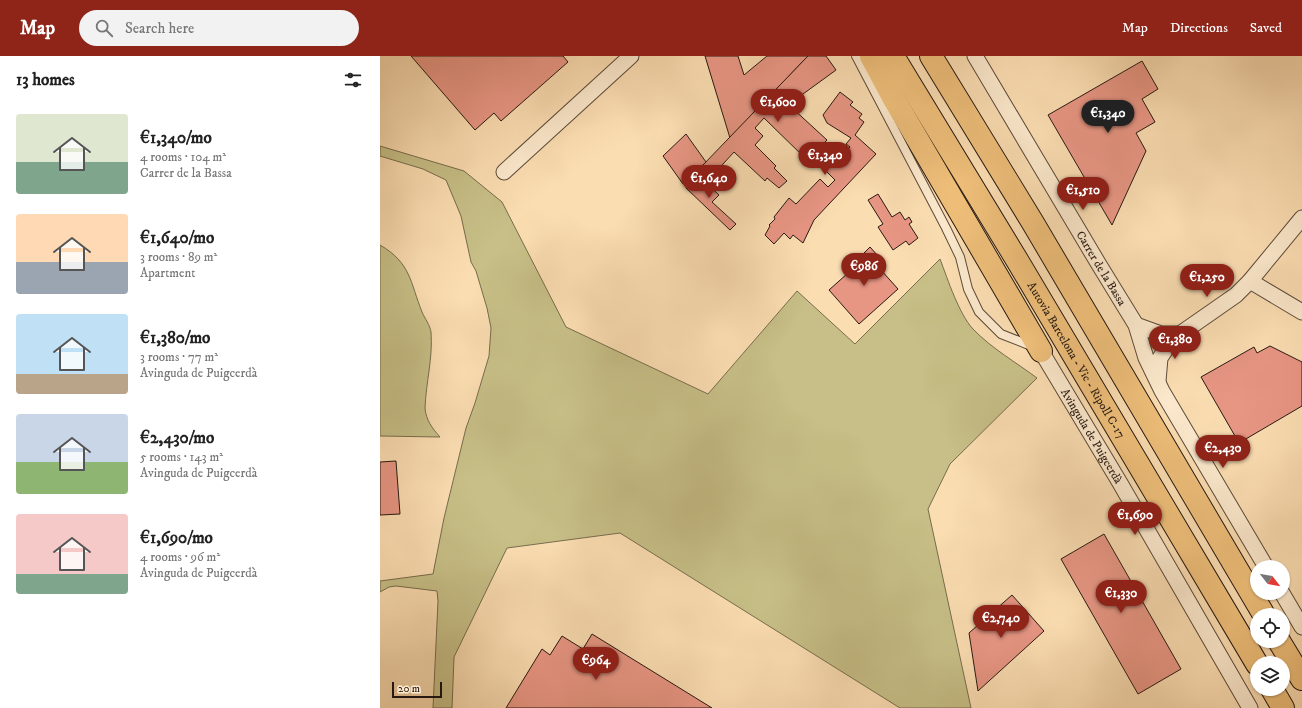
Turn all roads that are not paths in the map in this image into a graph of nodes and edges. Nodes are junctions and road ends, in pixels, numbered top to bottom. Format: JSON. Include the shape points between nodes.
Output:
{"nodes":[{"id":1,"x":631,"y":56,"type":"edge"},
{"id":2,"x":856,"y":56,"type":"edge"},
{"id":3,"x":871,"y":56,"type":"edge"},
{"id":4,"x":893,"y":56,"type":"edge"},
{"id":5,"x":931,"y":56,"type":"edge"},
{"id":6,"x":948,"y":56,"type":"edge"},
{"id":7,"x":975,"y":56,"type":"edge"},
{"id":8,"x":504,"y":172,"type":"dead end"},
{"id":9,"x":1302,"y":218,"type":"edge"},
{"id":10,"x":1033,"y":223,"type":"junction"},
{"id":11,"x":1250,"y":281,"type":"junction"},
{"id":12,"x":1302,"y":312,"type":"edge"},
{"id":13,"x":1136,"y":325,"type":"junction"},
{"id":14,"x":1180,"y":334,"type":"junction"},
{"id":15,"x":1041,"y":351,"type":"junction"},
{"id":16,"x":1158,"y":382,"type":"junction"},
{"id":17,"x":1262,"y":560,"type":"edge"},
{"id":18,"x":1286,"y":600,"type":"edge"},
{"id":19,"x":1260,"y":608,"type":"edge"},
{"id":20,"x":1302,"y":627,"type":"edge"},
{"id":21,"x":1283,"y":648,"type":"edge"},
{"id":22,"x":1252,"y":656,"type":"edge"},
{"id":23,"x":1302,"y":679,"type":"edge"},
{"id":24,"x":1276,"y":696,"type":"edge"},
{"id":25,"x":1250,"y":708,"type":"edge"},
{"id":26,"x":1283,"y":708,"type":"edge"}],
"edges":[{"from":1,"to":8,"type":"street"},
{"from":2,"to":15,"type":"lane","via":[[960,257],[968,289],[979,312],[1001,334]]},
{"from":3,"to":15,"type":"highway"},
{"from":4,"to":22,"type":"highway","name":"Autovia Barcelona - Vic - Ripoll C-17"},
{"from":5,"to":10,"type":"highway"},
{"from":6,"to":10,"type":"highway","via":[[987,123]]},
{"from":7,"to":13,"type":"street","name":"Carrer de la Bassa"},
{"from":9,"to":11,"type":"street"},
{"from":10,"to":19,"type":"highway"},
{"from":11,"to":12,"type":"street"},
{"from":11,"to":14,"type":"street","via":[[1236,295]]},
{"from":13,"to":14,"type":"street","via":[[1161,334]]},
{"from":13,"to":16,"type":"street","name":"Carrer de la Bassa","via":[[1146,358]]},
{"from":14,"to":16,"type":"street","via":[[1160,358]]},
{"from":15,"to":25,"type":"street","name":"Avinguda de Puigcerdà"},
{"from":16,"to":17,"type":"street"},
{"from":18,"to":20,"type":"street"},
{"from":21,"to":23,"type":"highway"},
{"from":24,"to":26,"type":"highway"}]}
